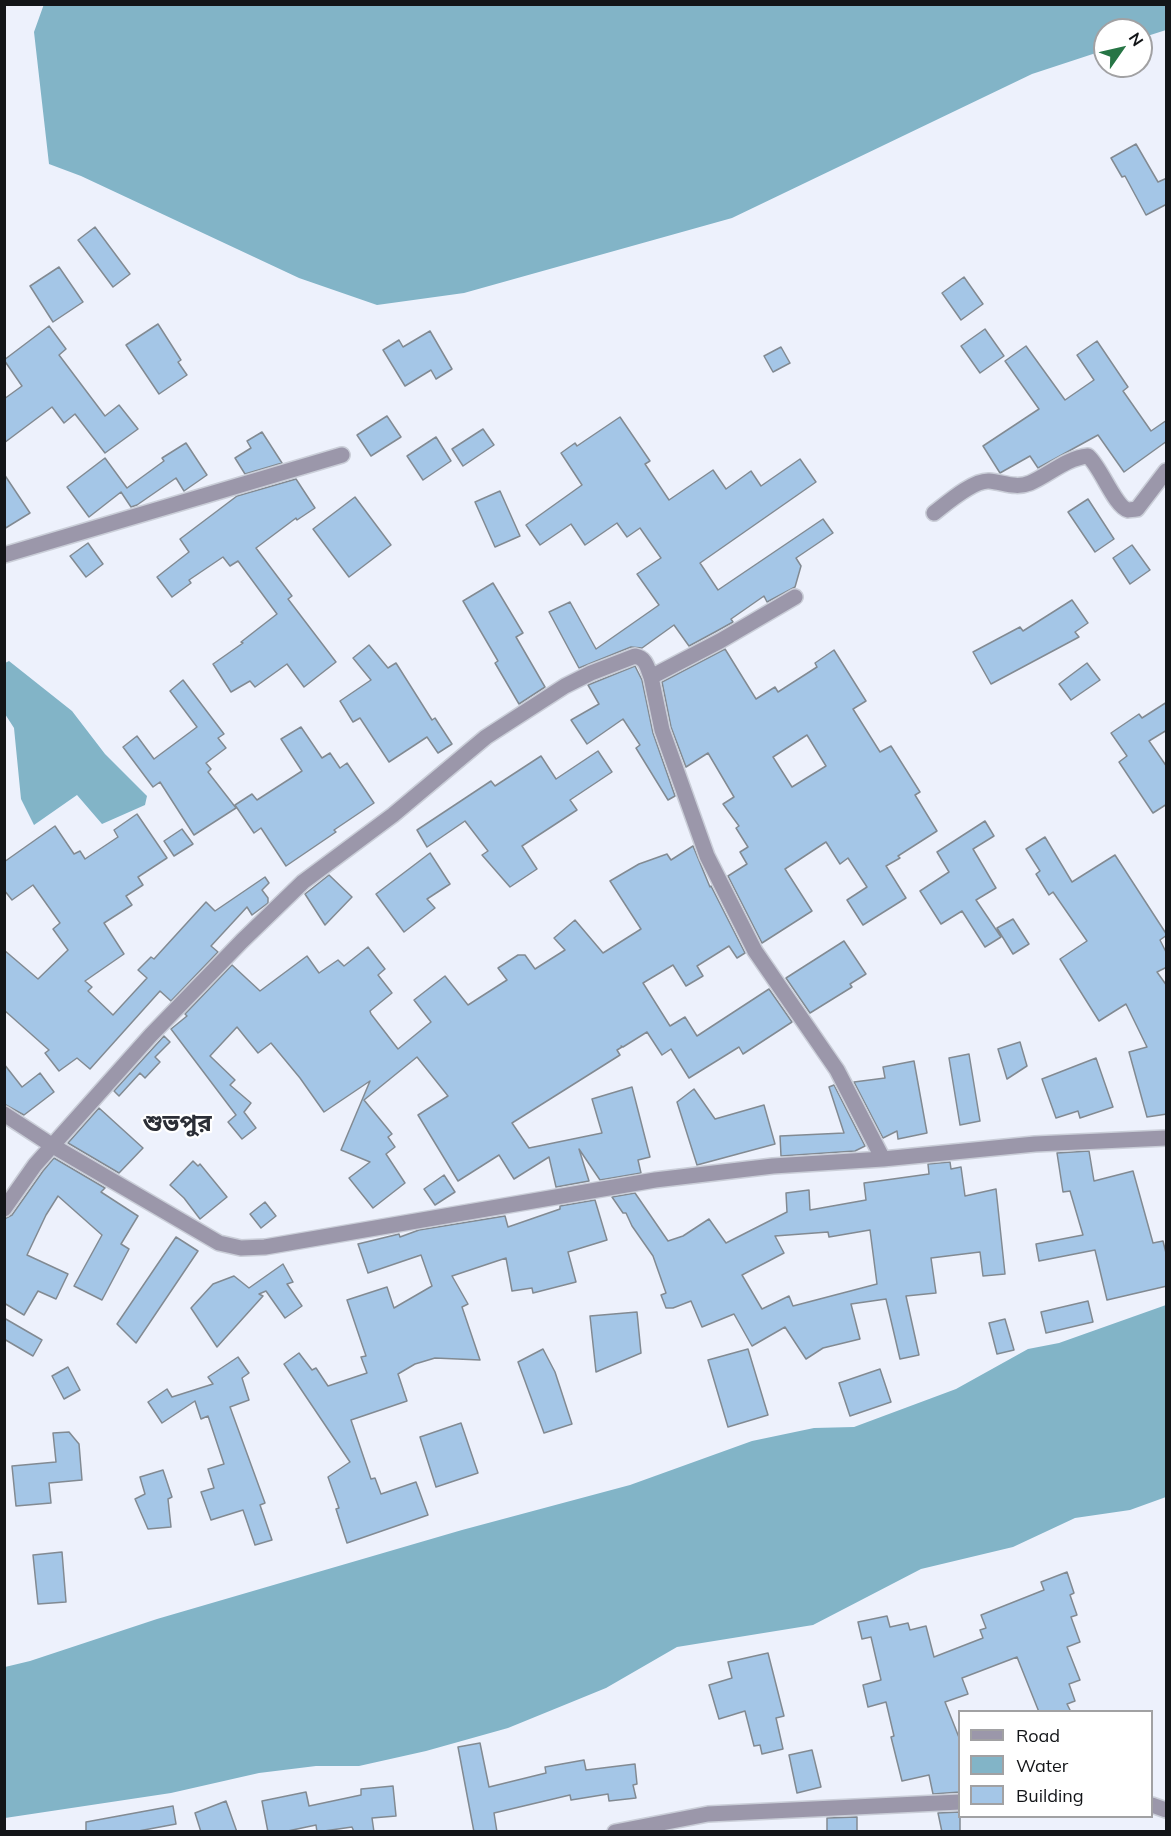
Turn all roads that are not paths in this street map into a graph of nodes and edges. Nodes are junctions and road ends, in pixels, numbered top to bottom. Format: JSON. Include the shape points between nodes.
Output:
{"nodes":[{"id":1,"x":342,"y":455,"type":"dead end"},
{"id":2,"x":1167,"y":471,"type":"edge"},
{"id":3,"x":934,"y":513,"type":"dead end"},
{"id":4,"x":4,"y":555,"type":"edge"},
{"id":5,"x":795,"y":597,"type":"dead end"},
{"id":6,"x":651,"y":677,"type":"junction"},
{"id":7,"x":4,"y":1114,"type":"edge"},
{"id":8,"x":1167,"y":1138,"type":"edge"},
{"id":9,"x":53,"y":1146,"type":"junction"},
{"id":10,"x":884,"y":1159,"type":"junction"},
{"id":11,"x":4,"y":1209,"type":"edge"},
{"id":12,"x":958,"y":1802,"type":"edge"},
{"id":13,"x":615,"y":1832,"type":"edge"}],
"edges":[{"from":1,"to":4,"type":"street"},
{"from":2,"to":3,"type":"street","via":[[1137,509],[1120,506],[1088,456],[1078,457],[1029,484],[977,482]]},
{"from":5,"to":6,"type":"street"},
{"from":6,"to":9,"type":"street","via":[[646,663],[635,656],[565,686],[486,737],[393,815],[303,882],[151,1035]]},
{"from":6,"to":10,"type":"street","via":[[662,730],[706,856],[755,951],[837,1070]]},
{"from":7,"to":9,"type":"street"},
{"from":8,"to":10,"type":"street","via":[[1035,1144]]},
{"from":9,"to":10,"type":"street","via":[[219,1243],[241,1248],[655,1180],[774,1166]]},
{"from":9,"to":11,"type":"street"},
{"from":12,"to":13,"type":"street","via":[[708,1814]]}]}
